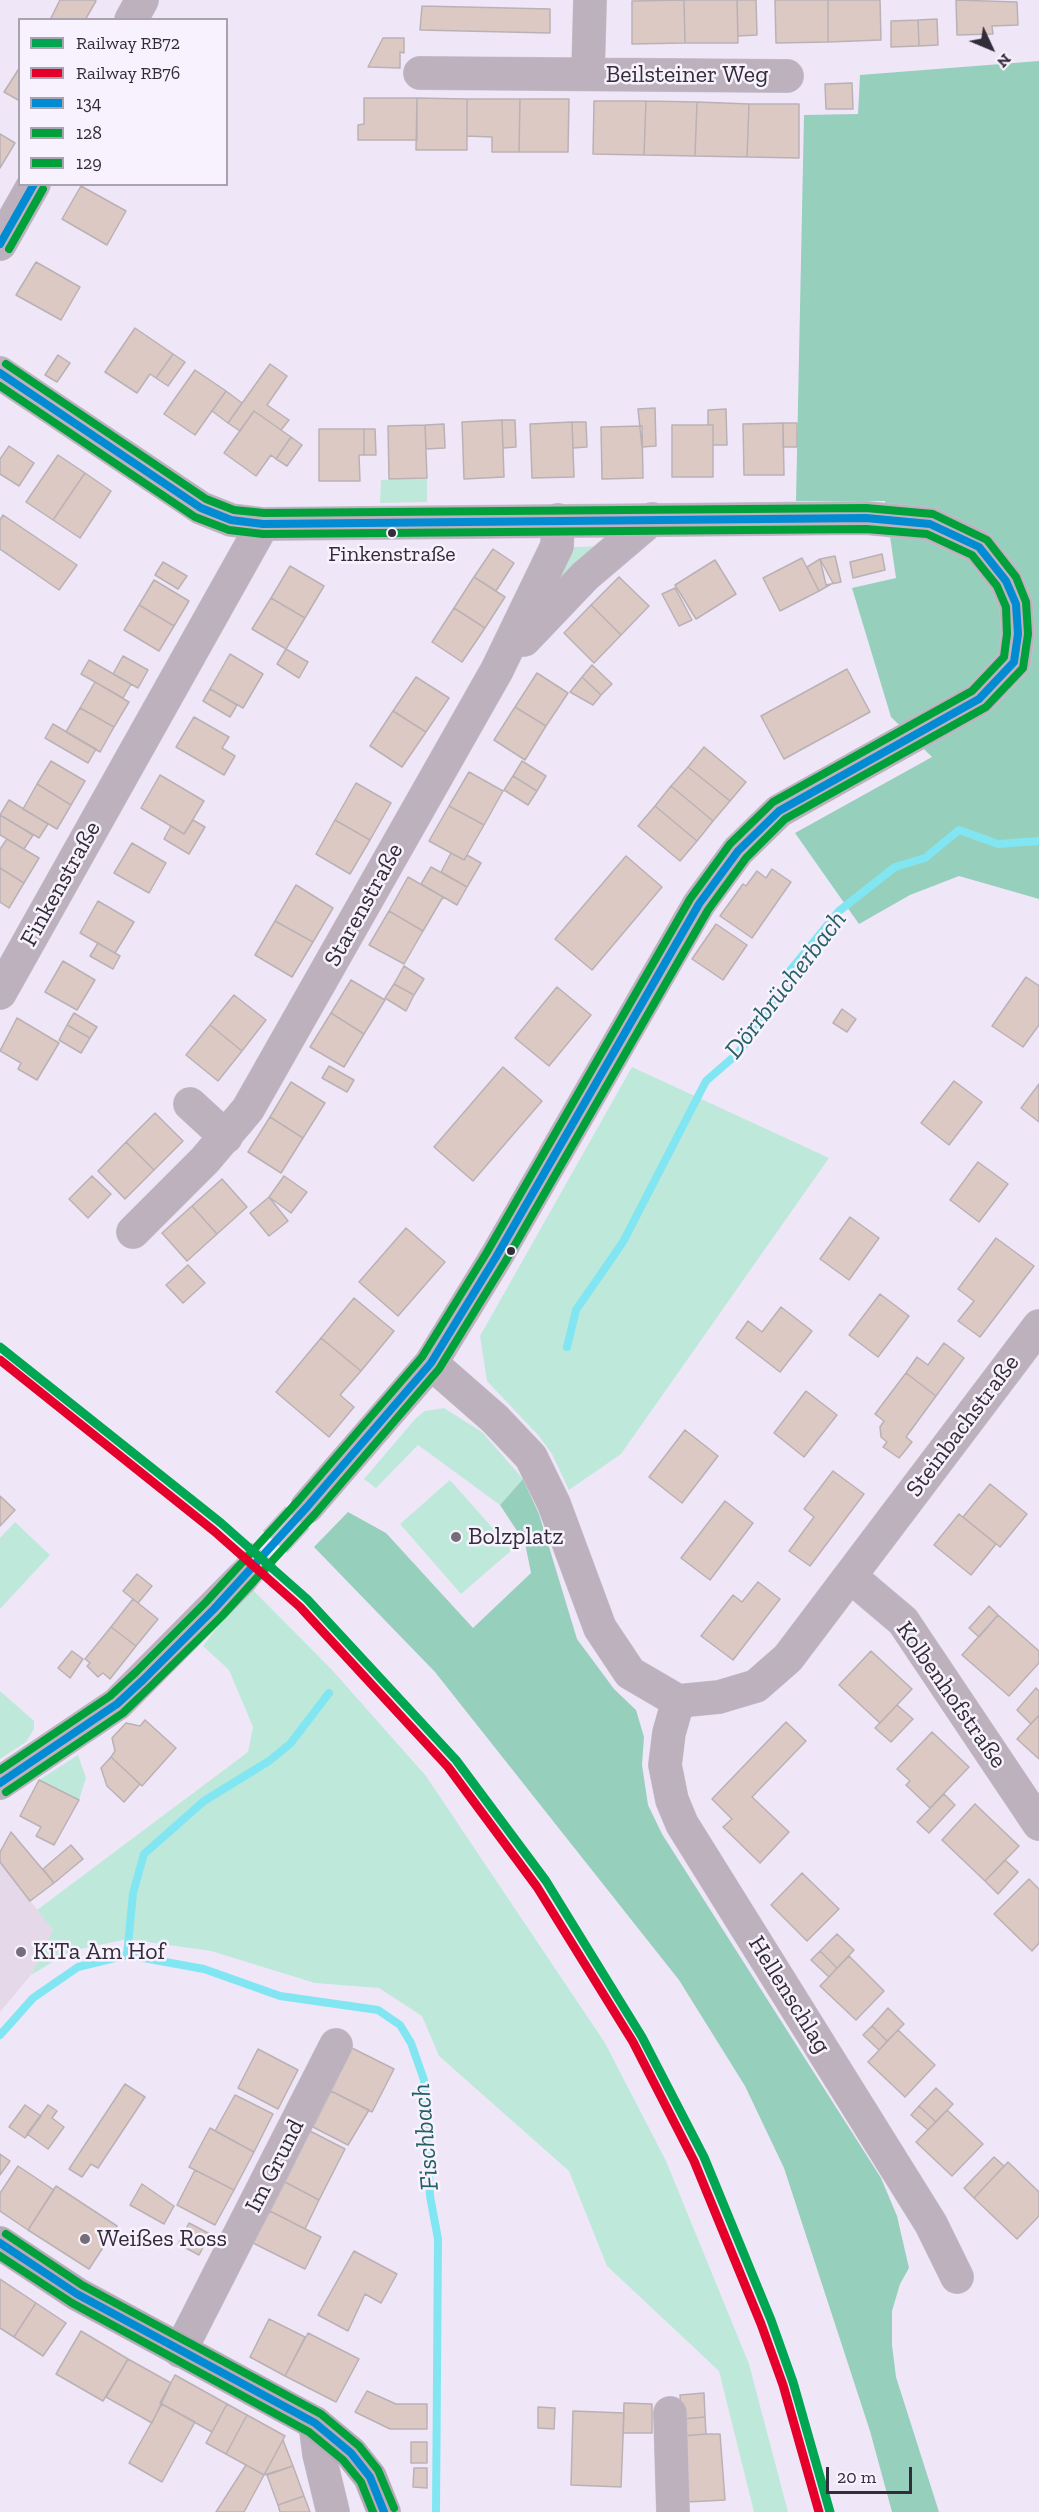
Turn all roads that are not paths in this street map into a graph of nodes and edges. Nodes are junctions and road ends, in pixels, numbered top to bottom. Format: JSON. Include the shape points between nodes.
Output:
{"nodes":[{"id":1,"x":142,"y":0,"type":"edge"},
{"id":2,"x":590,"y":0,"type":"edge"},
{"id":3,"x":132,"y":18,"type":"edge"},
{"id":4,"x":420,"y":73,"type":"dead end"},
{"id":5,"x":588,"y":74,"type":"junction"},
{"id":6,"x":787,"y":76,"type":"dead end"},
{"id":7,"x":33,"y":186,"type":"edge"},
{"id":8,"x":0,"y":244,"type":"edge"},
{"id":9,"x":0,"y":373,"type":"edge"},
{"id":10,"x":652,"y":519,"type":"junction"},
{"id":11,"x":558,"y":520,"type":"junction"},
{"id":12,"x":263,"y":524,"type":"junction"},
{"id":13,"x":497,"y":670,"type":"junction"},
{"id":14,"x":0,"y":993,"type":"edge"},
{"id":15,"x":190,"y":1104,"type":"dead end"},
{"id":16,"x":226,"y":1137,"type":"junction"},
{"id":17,"x":133,"y":1232,"type":"dead end"},
{"id":18,"x":1039,"y":1326,"type":"edge"},
{"id":19,"x":431,"y":1362,"type":"junction"},
{"id":20,"x":307,"y":1507,"type":"tunnel mouth"},
{"id":21,"x":851,"y":1577,"type":"junction"},
{"id":22,"x":242,"y":1578,"type":"tunnel mouth"},
{"id":23,"x":678,"y":1701,"type":"junction"},
{"id":24,"x":0,"y":1783,"type":"edge"},
{"id":25,"x":1039,"y":1824,"type":"edge"},
{"id":26,"x":336,"y":2045,"type":"dead end"},
{"id":27,"x":0,"y":2243,"type":"edge"},
{"id":28,"x":957,"y":2277,"type":"dead end"},
{"id":29,"x":180,"y":2351,"type":"junction"},
{"id":30,"x":670,"y":2413,"type":"dead end"},
{"id":31,"x":315,"y":2423,"type":"junction"},
{"id":32,"x":333,"y":2512,"type":"edge"},
{"id":33,"x":384,"y":2512,"type":"edge"},
{"id":34,"x":674,"y":2512,"type":"edge"}],
"edges":[{"from":1,"to":3,"type":"street"},
{"from":2,"to":5,"type":"street","name":"Beilsteiner Weg"},
{"from":4,"to":5,"type":"street","name":"Beilsteiner Weg"},
{"from":5,"to":6,"type":"street","name":"Beilsteiner Weg"},
{"from":7,"to":8,"type":"street"},
{"from":9,"to":12,"type":"street","via":[[201,508],[231,520]]},
{"from":10,"to":11,"type":"street"},
{"from":10,"to":13,"type":"street","name":"Starenstraße","via":[[585,576]]},
{"from":10,"to":19,"type":"street","via":[[877,519],[930,524],[979,548],[1006,581],[1016,604],[1018,634],[1014,662],[978,699],[779,811],[738,851],[699,904],[496,1257]]},
{"from":11,"to":12,"type":"street"},
{"from":11,"to":13,"type":"street","name":"Starenstraße","via":[[557,546]]},
{"from":12,"to":14,"type":"street","name":"Finkenstraße"},
{"from":13,"to":16,"type":"street","name":"Starenstraße","via":[[248,1109]]},
{"from":15,"to":16,"type":"street"},
{"from":16,"to":17,"type":"street","name":"Starenstraße"},
{"from":18,"to":21,"type":"street","name":"Steinbachstraße"},
{"from":19,"to":20,"type":"street"},
{"from":19,"to":23,"type":"street","via":[[531,1457],[554,1504],[600,1628],[630,1674]]},
{"from":21,"to":23,"type":"street","name":"Steinbachstraße","via":[[788,1659],[756,1686],[719,1697]]},
{"from":21,"to":25,"type":"street","name":"Kolbenhofstraße","via":[[903,1621]]},
{"from":22,"to":24,"type":"street","via":[[117,1704]]},
{"from":23,"to":28,"type":"street","name":"Hellenschlag","via":[[666,1765],[672,1800],[682,1824],[931,2224]]},
{"from":26,"to":29,"type":"street","name":"Im Grund"},
{"from":27,"to":29,"type":"main road","via":[[78,2294]]},
{"from":29,"to":31,"type":"main road"},
{"from":30,"to":34,"type":"street"},
{"from":31,"to":32,"type":"street"},
{"from":31,"to":33,"type":"main road","via":[[351,2454],[370,2477]]}]}
